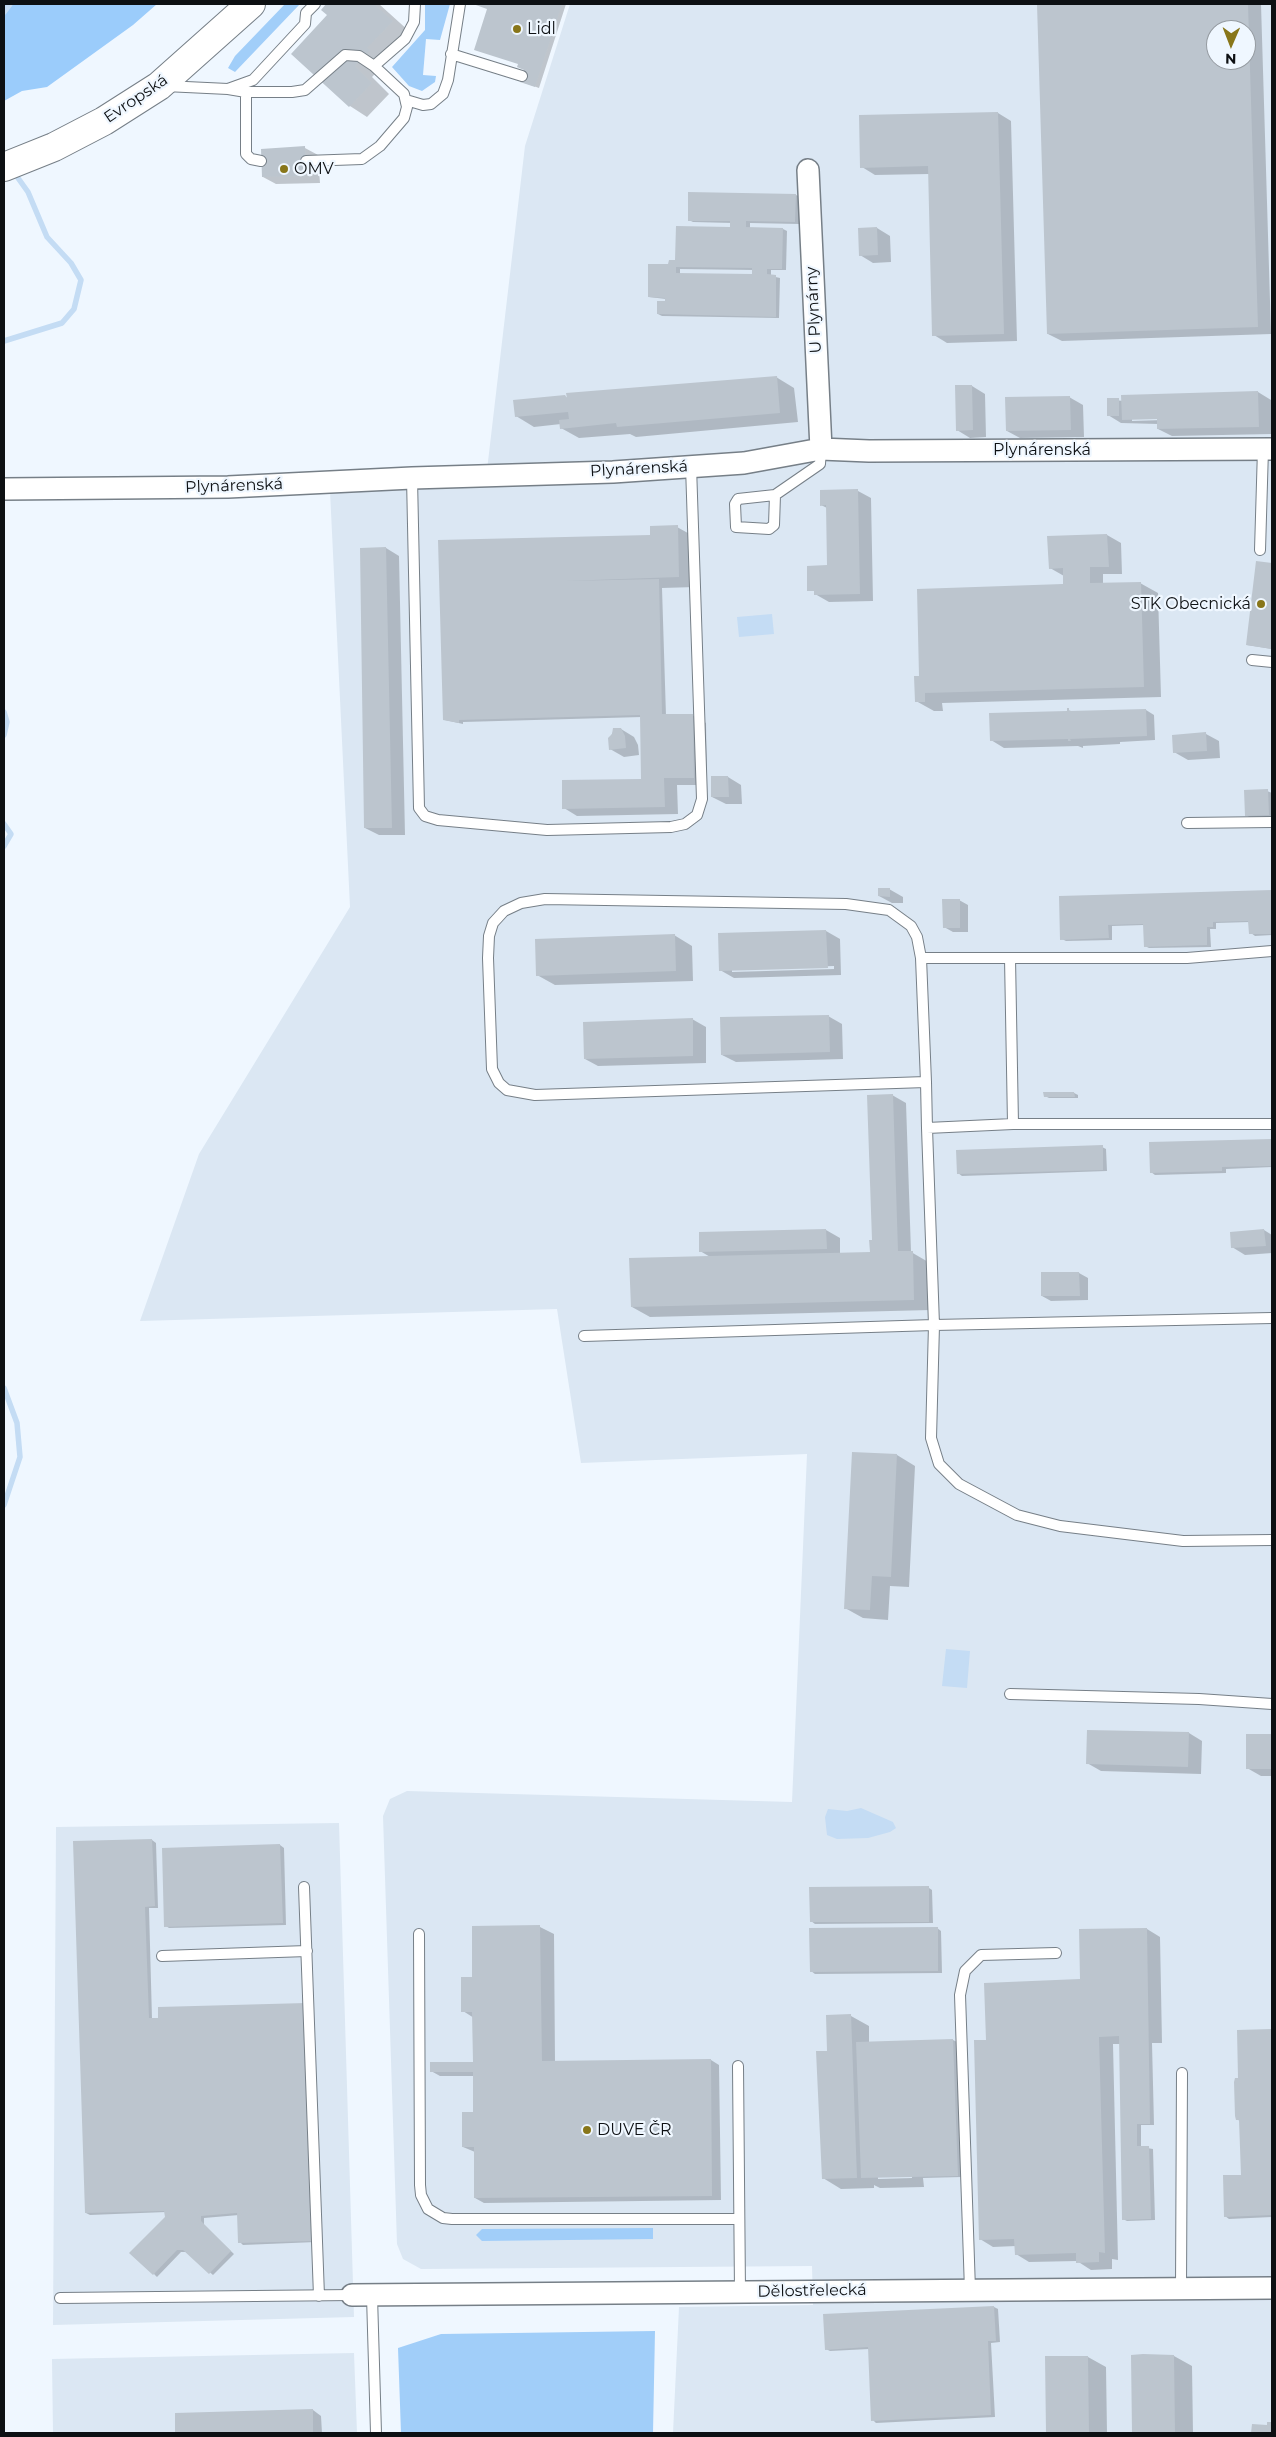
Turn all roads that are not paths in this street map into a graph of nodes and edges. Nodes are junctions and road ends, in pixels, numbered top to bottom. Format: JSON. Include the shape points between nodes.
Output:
{"nodes":[{"id":1,"x":251,"y":4,"type":"edge"},
{"id":2,"x":315,"y":4,"type":"edge"},
{"id":3,"x":415,"y":4,"type":"edge"},
{"id":4,"x":460,"y":4,"type":"edge"},
{"id":5,"x":451,"y":54,"type":"junction"},
{"id":6,"x":374,"y":66,"type":"junction"},
{"id":7,"x":522,"y":76,"type":"dead end"},
{"id":8,"x":159,"y":86,"type":"junction"},
{"id":9,"x":228,"y":89,"type":"junction"},
{"id":10,"x":246,"y":92,"type":"junction"},
{"id":11,"x":406,"y":100,"type":"junction"},
{"id":12,"x":261,"y":161,"type":"dead end"},
{"id":13,"x":306,"y":161,"type":"dead end"},
{"id":14,"x":4,"y":168,"type":"edge"},
{"id":15,"x":808,"y":170,"type":"dead end"},
{"id":16,"x":821,"y":449,"type":"junction"},
{"id":17,"x":1268,"y":449,"type":"edge"},
{"id":18,"x":691,"y":466,"type":"junction"},
{"id":19,"x":412,"y":478,"type":"junction"},
{"id":20,"x":4,"y":489,"type":"edge"},
{"id":21,"x":775,"y":496,"type":"junction"},
{"id":22,"x":1260,"y":550,"type":"dead end"},
{"id":23,"x":1252,"y":660,"type":"dead end"},
{"id":24,"x":1272,"y":662,"type":"edge"},
{"id":25,"x":1272,"y":822,"type":"edge"},
{"id":26,"x":1186,"y":823,"type":"dead end"},
{"id":27,"x":1272,"y":951,"type":"edge"},
{"id":28,"x":922,"y":958,"type":"junction"},
{"id":29,"x":1010,"y":958,"type":"junction"},
{"id":30,"x":926,"y":1082,"type":"junction"},
{"id":31,"x":1013,"y":1124,"type":"junction"},
{"id":32,"x":1272,"y":1124,"type":"edge"},
{"id":33,"x":927,"y":1128,"type":"junction"},
{"id":34,"x":1272,"y":1318,"type":"edge"},
{"id":35,"x":934,"y":1325,"type":"junction"},
{"id":36,"x":584,"y":1336,"type":"dead end"},
{"id":37,"x":1272,"y":1540,"type":"edge"},
{"id":38,"x":1010,"y":1694,"type":"dead end"},
{"id":39,"x":1272,"y":1704,"type":"edge"},
{"id":40,"x":304,"y":1887,"type":"dead end"},
{"id":41,"x":419,"y":1934,"type":"dead end"},
{"id":42,"x":307,"y":1950,"type":"junction"},
{"id":43,"x":1056,"y":1953,"type":"dead end"},
{"id":44,"x":162,"y":1956,"type":"dead end"},
{"id":45,"x":738,"y":2066,"type":"dead end"},
{"id":46,"x":1182,"y":2073,"type":"dead end"},
{"id":47,"x":740,"y":2219,"type":"junction"},
{"id":48,"x":1181,"y":2288,"type":"junction"},
{"id":49,"x":1272,"y":2288,"type":"edge"},
{"id":50,"x":970,"y":2290,"type":"junction"},
{"id":51,"x":740,"y":2292,"type":"junction"},
{"id":52,"x":319,"y":2296,"type":"junction"},
{"id":53,"x":362,"y":2296,"type":"junction"},
{"id":54,"x":60,"y":2298,"type":"dead end"},
{"id":55,"x":376,"y":2433,"type":"edge"}],
"edges":[{"from":1,"to":8,"type":"main road","name":"Evropská"},
{"from":2,"to":9,"type":"lane","via":[[306,13],[305,24],[253,80]]},
{"from":3,"to":6,"type":"lane","via":[[414,22],[405,39]]},
{"from":4,"to":5,"type":"lane"},
{"from":5,"to":7,"type":"lane"},
{"from":5,"to":11,"type":"lane","via":[[448,80],[438,100],[423,105]]},
{"from":6,"to":10,"type":"lane","via":[[359,56],[345,55],[305,90]]},
{"from":6,"to":11,"type":"lane","via":[[404,94]]},
{"from":8,"to":9,"type":"lane"},
{"from":8,"to":14,"type":"main road","name":"Evropská","via":[[104,121]]},
{"from":9,"to":10,"type":"lane"},
{"from":10,"to":12,"type":"lane","via":[[246,154]]},
{"from":11,"to":13,"type":"lane","via":[[404,118],[370,155],[362,159]]},
{"from":15,"to":16,"type":"street","name":"U Plynárny"},
{"from":16,"to":17,"type":"street","name":"Plynárenská"},
{"from":16,"to":18,"type":"street","name":"Plynárenská","via":[[744,463]]},
{"from":16,"to":21,"type":"lane","via":[[820,464]]},
{"from":17,"to":22,"type":"lane"},
{"from":18,"to":19,"type":"street","name":"Plynárenská","via":[[613,472]]},
{"from":18,"to":19,"type":"lane","via":[[702,799],[697,815],[685,824],[671,827],[547,830],[438,820],[426,816],[419,808]]},
{"from":19,"to":20,"type":"street","name":"Plynárenská","via":[[228,487]]},
{"from":21,"to":21,"type":"lane","via":[[774,525],[769,529],[736,527],[735,504],[738,499]]},
{"from":23,"to":24,"type":"lane"},
{"from":25,"to":26,"type":"lane"},
{"from":27,"to":29,"type":"lane","via":[[1187,958]]},
{"from":28,"to":29,"type":"lane"},
{"from":28,"to":30,"type":"lane"},
{"from":28,"to":30,"type":"lane","via":[[911,926],[889,910],[874,907],[545,899],[521,903],[504,911],[493,923],[489,936],[491,1060],[492,1070],[507,1090],[535,1095]]},
{"from":29,"to":31,"type":"lane"},
{"from":30,"to":33,"type":"lane"},
{"from":31,"to":32,"type":"lane"},
{"from":31,"to":33,"type":"lane"},
{"from":33,"to":35,"type":"lane"},
{"from":34,"to":35,"type":"lane"},
{"from":35,"to":36,"type":"lane"},
{"from":35,"to":37,"type":"lane","via":[[931,1438],[939,1464],[959,1484],[1017,1515],[1060,1526],[1183,1541]]},
{"from":38,"to":39,"type":"lane"},
{"from":40,"to":42,"type":"lane"},
{"from":41,"to":47,"type":"lane","via":[[420,2185],[428,2209],[452,2220]]},
{"from":42,"to":44,"type":"lane"},
{"from":42,"to":52,"type":"lane"},
{"from":43,"to":50,"type":"lane","via":[[980,1955],[965,1971],[960,1996]]},
{"from":45,"to":47,"type":"lane"},
{"from":46,"to":48,"type":"lane"},
{"from":47,"to":51,"type":"lane"},
{"from":48,"to":49,"type":"street","name":"Dělostřelecká"},
{"from":48,"to":50,"type":"street","name":"Dělostřelecká"},
{"from":50,"to":51,"type":"street","name":"Dělostřelecká"},
{"from":51,"to":53,"type":"street","name":"Dělostřelecká"},
{"from":52,"to":53,"type":"lane"},
{"from":52,"to":54,"type":"lane"},
{"from":53,"to":55,"type":"lane"}]}
